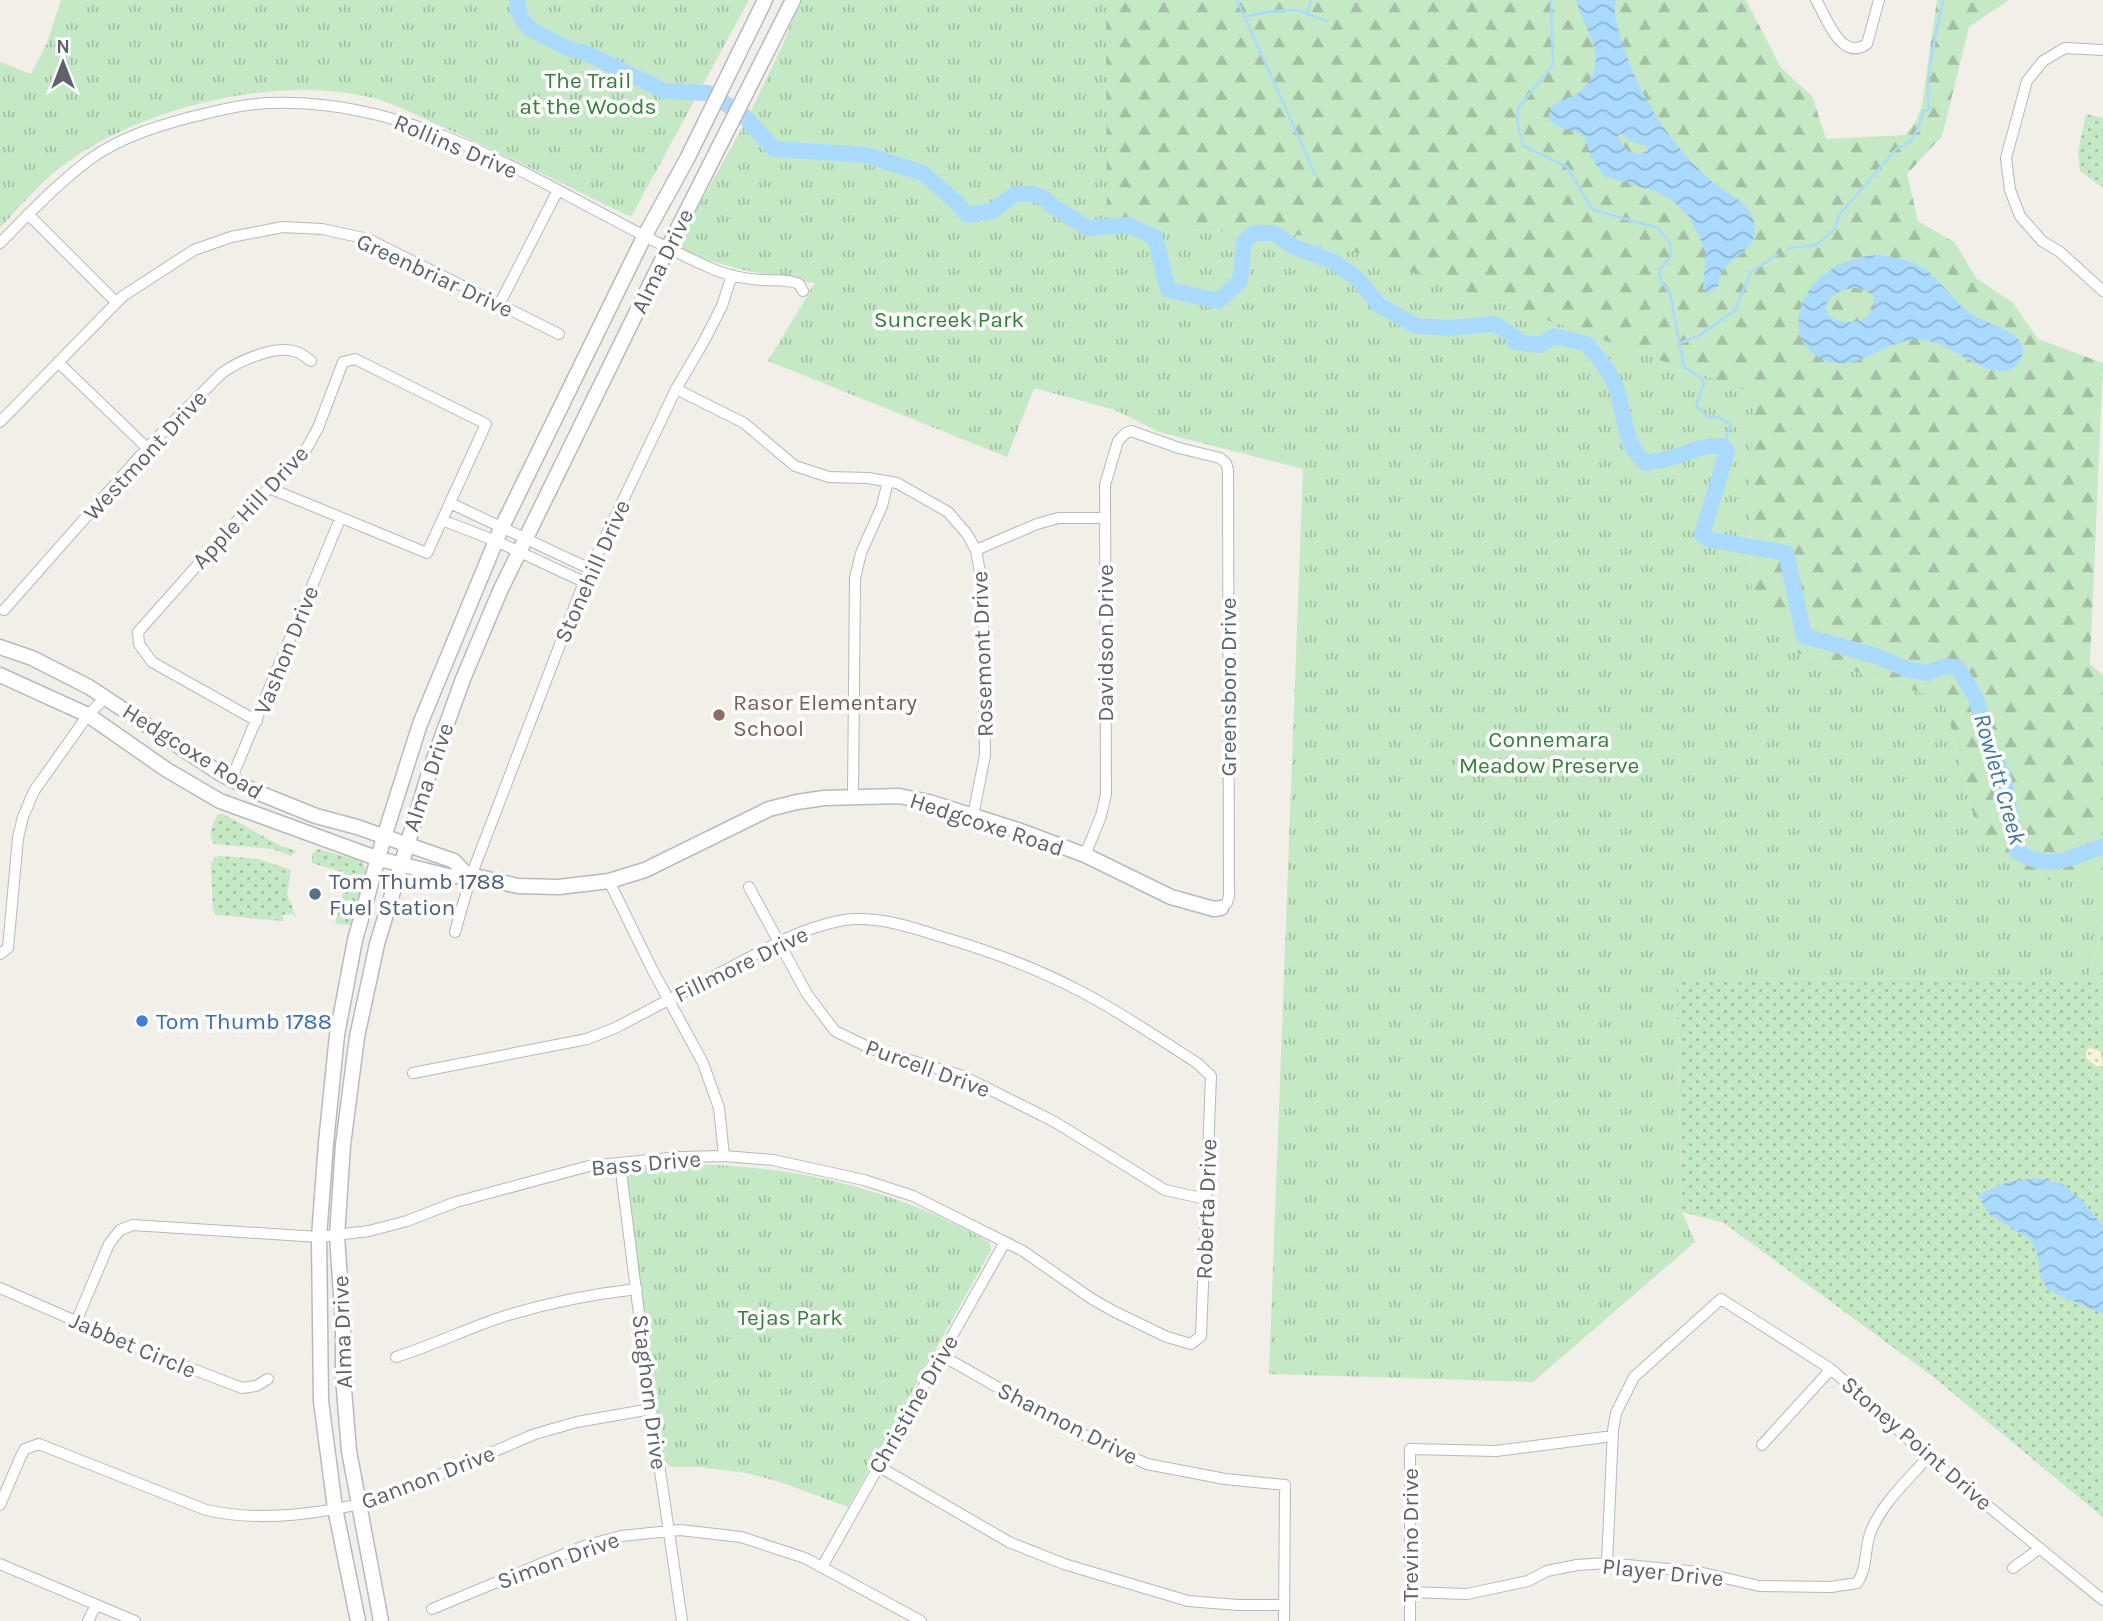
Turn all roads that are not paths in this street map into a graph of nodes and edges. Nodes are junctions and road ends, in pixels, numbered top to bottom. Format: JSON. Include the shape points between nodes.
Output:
{"nodes":[{"id":1,"x":765,"y":0,"type":"edge"},
{"id":2,"x":793,"y":0,"type":"edge"},
{"id":3,"x":1816,"y":0,"type":"edge"},
{"id":4,"x":1879,"y":0,"type":"edge"},
{"id":5,"x":2103,"y":50,"type":"edge"},
{"id":6,"x":557,"y":191,"type":"junction"},
{"id":7,"x":28,"y":214,"type":"junction"},
{"id":8,"x":644,"y":237,"type":"junction"},
{"id":9,"x":0,"y":243,"type":"edge"},
{"id":10,"x":668,"y":248,"type":"junction"},
{"id":11,"x":732,"y":275,"type":"junction"},
{"id":12,"x":803,"y":291,"type":"dead end"},
{"id":13,"x":2103,"y":291,"type":"edge"},
{"id":14,"x":116,"y":302,"type":"junction"},
{"id":15,"x":500,"y":303,"type":"junction"},
{"id":16,"x":559,"y":334,"type":"dead end"},
{"id":17,"x":311,"y":361,"type":"dead end"},
{"id":18,"x":58,"y":362,"type":"junction"},
{"id":19,"x":676,"y":388,"type":"junction"},
{"id":20,"x":0,"y":422,"type":"edge"},
{"id":21,"x":147,"y":448,"type":"junction"},
{"id":22,"x":1226,"y":463,"type":"joint"},
{"id":23,"x":888,"y":481,"type":"junction"},
{"id":24,"x":269,"y":488,"type":"junction"},
{"id":25,"x":450,"y":503,"type":"junction"},
{"id":26,"x":1103,"y":518,"type":"junction"},
{"id":27,"x":340,"y":519,"type":"junction"},
{"id":28,"x":442,"y":520,"type":"junction"},
{"id":29,"x":502,"y":527,"type":"junction"},
{"id":30,"x":496,"y":541,"type":"junction"},
{"id":31,"x":522,"y":545,"type":"junction"},
{"id":32,"x":976,"y":550,"type":"junction"},
{"id":33,"x":590,"y":569,"type":"junction"},
{"id":34,"x":584,"y":582,"type":"junction"},
{"id":35,"x":4,"y":610,"type":"dead end"},
{"id":36,"x":0,"y":647,"type":"edge"},
{"id":37,"x":443,"y":671,"type":"junction"},
{"id":38,"x":0,"y":675,"type":"edge"},
{"id":39,"x":463,"y":679,"type":"junction"},
{"id":40,"x":106,"y":697,"type":"junction"},
{"id":41,"x":88,"y":715,"type":"junction"},
{"id":42,"x":257,"y":722,"type":"junction"},
{"id":43,"x":230,"y":780,"type":"junction"},
{"id":44,"x":853,"y":795,"type":"junction"},
{"id":45,"x":220,"y":801,"type":"junction"},
{"id":46,"x":972,"y":816,"type":"junction"},
{"id":47,"x":384,"y":837,"type":"junction"},
{"id":48,"x":406,"y":845,"type":"junction"},
{"id":49,"x":1085,"y":855,"type":"junction"},
{"id":50,"x":379,"y":859,"type":"junction"},
{"id":51,"x":401,"y":865,"type":"junction"},
{"id":52,"x":469,"y":875,"type":"junction"},
{"id":53,"x":609,"y":881,"type":"junction"},
{"id":54,"x":748,"y":887,"type":"dead end"},
{"id":55,"x":1221,"y":908,"type":"joint"},
{"id":56,"x":455,"y":932,"type":"dead end"},
{"id":57,"x":779,"y":942,"type":"junction"},
{"id":58,"x":4,"y":951,"type":"edge"},
{"id":59,"x":668,"y":1000,"type":"junction"},
{"id":60,"x":337,"y":1035,"type":"junction"},
{"id":61,"x":357,"y":1037,"type":"junction"},
{"id":62,"x":413,"y":1073,"type":"dead end"},
{"id":63,"x":1211,"y":1076,"type":"joint"},
{"id":64,"x":724,"y":1156,"type":"junction"},
{"id":65,"x":620,"y":1164,"type":"junction"},
{"id":66,"x":1206,"y":1199,"type":"junction"},
{"id":67,"x":337,"y":1236,"type":"junction"},
{"id":68,"x":319,"y":1237,"type":"junction"},
{"id":69,"x":1005,"y":1242,"type":"junction"},
{"id":70,"x":0,"y":1288,"type":"edge"},
{"id":71,"x":637,"y":1289,"type":"junction"},
{"id":72,"x":76,"y":1322,"type":"junction"},
{"id":73,"x":1199,"y":1340,"type":"joint"},
{"id":74,"x":941,"y":1355,"type":"junction"},
{"id":75,"x":396,"y":1357,"type":"dead end"},
{"id":76,"x":1831,"y":1369,"type":"junction"},
{"id":77,"x":268,"y":1379,"type":"dead end"},
{"id":78,"x":651,"y":1409,"type":"junction"},
{"id":79,"x":1613,"y":1436,"type":"junction"},
{"id":80,"x":1762,"y":1445,"type":"dead end"},
{"id":81,"x":1928,"y":1457,"type":"junction"},
{"id":82,"x":878,"y":1466,"type":"junction"},
{"id":83,"x":0,"y":1505,"type":"edge"},
{"id":84,"x":359,"y":1505,"type":"junction"},
{"id":85,"x":335,"y":1508,"type":"junction"},
{"id":86,"x":668,"y":1531,"type":"junction"},
{"id":87,"x":2040,"y":1548,"type":"junction"},
{"id":88,"x":1607,"y":1563,"type":"junction"},
{"id":89,"x":0,"y":1564,"type":"edge"},
{"id":90,"x":822,"y":1567,"type":"junction"},
{"id":91,"x":2012,"y":1568,"type":"dead end"},
{"id":92,"x":1409,"y":1592,"type":"junction"},
{"id":93,"x":2103,"y":1600,"type":"edge"},
{"id":94,"x":96,"y":1605,"type":"junction"},
{"id":95,"x":1284,"y":1605,"type":"junction"},
{"id":96,"x":432,"y":1609,"type":"dead end"},
{"id":97,"x":88,"y":1621,"type":"edge"},
{"id":98,"x":135,"y":1621,"type":"edge"},
{"id":99,"x":358,"y":1621,"type":"edge"},
{"id":100,"x":381,"y":1621,"type":"edge"},
{"id":101,"x":682,"y":1621,"type":"edge"},
{"id":102,"x":921,"y":1621,"type":"edge"},
{"id":103,"x":1284,"y":1621,"type":"edge"},
{"id":104,"x":1410,"y":1621,"type":"edge"}],
"edges":[{"from":1,"to":8,"type":"main road","name":"Alma Drive"},
{"from":2,"to":10,"type":"main road","name":"Alma Drive"},
{"from":3,"to":4,"type":"street","via":[[1841,43],[1861,49],[1871,38]]},
{"from":5,"to":13,"type":"street","via":[[2065,48],[2043,61],[2027,81],[2006,158],[2010,190],[2020,216]]},
{"from":6,"to":7,"type":"street","name":"Rollins Drive","via":[[482,152],[397,118],[332,106],[269,103],[228,108],[122,139],[89,160]]},
{"from":6,"to":8,"type":"street","name":"Rollins Drive"},
{"from":6,"to":15,"type":"street"},
{"from":7,"to":9,"type":"street","name":"Rollins Drive"},
{"from":7,"to":14,"type":"street"},
{"from":8,"to":10,"type":"street","name":"Rollins Drive"},
{"from":8,"to":29,"type":"main road","name":"Alma Drive"},
{"from":10,"to":11,"type":"street","name":"Rollins Drive"},
{"from":10,"to":31,"type":"main road","name":"Alma Drive"},
{"from":11,"to":12,"type":"street","name":"Rollins Drive","via":[[792,281]]},
{"from":11,"to":19,"type":"street","name":"Stonehill Drive","via":[[704,343]]},
{"from":14,"to":15,"type":"street","name":"Greenbriar Drive","via":[[194,250],[283,227],[368,239]]},
{"from":14,"to":18,"type":"street","name":"Greenbriar Drive"},
{"from":15,"to":16,"type":"street","name":"Greenbriar Drive"},
{"from":17,"to":21,"type":"street","name":"Westmont Drive","via":[[294,351],[280,351],[234,365]]},
{"from":18,"to":20,"type":"street","name":"Greenbriar Drive"},
{"from":18,"to":21,"type":"street"},
{"from":19,"to":23,"type":"street","name":"Rosemont Drive","via":[[744,424],[795,466],[829,477]]},
{"from":19,"to":33,"type":"street","name":"Stonehill Drive"},
{"from":21,"to":35,"type":"street","name":"Westmont Drive"},
{"from":22,"to":26,"type":"street","name":"Davidson Drive","via":[[1137,432],[1126,433],[1118,441],[1108,471]]},
{"from":22,"to":55,"type":"street","name":"Greensboro Drive","via":[[1228,896]]},
{"from":23,"to":32,"type":"street","name":"Rosemont Drive","via":[[948,512]]},
{"from":23,"to":44,"type":"street","via":[[855,578]]},
{"from":24,"to":25,"type":"street","name":"Apple Hill Drive","via":[[304,453],[339,369],[348,359],[355,359],[486,424]]},
{"from":24,"to":27,"type":"street"},
{"from":24,"to":42,"type":"street","name":"Apple Hill Drive","via":[[138,632],[139,644],[152,662]]},
{"from":25,"to":28,"type":"street"},
{"from":25,"to":29,"type":"street"},
{"from":26,"to":32,"type":"street","via":[[1058,518]]},
{"from":26,"to":49,"type":"street","name":"Davidson Drive","via":[[1106,794]]},
{"from":27,"to":28,"type":"street","via":[[427,553]]},
{"from":27,"to":42,"type":"street","name":"Vashon Drive"},
{"from":28,"to":30,"type":"street"},
{"from":29,"to":30,"type":"main road","name":"Alma Drive"},
{"from":29,"to":31,"type":"street"},
{"from":30,"to":31,"type":"street"},
{"from":30,"to":37,"type":"main road","name":"Alma Drive"},
{"from":31,"to":33,"type":"street"},
{"from":31,"to":34,"type":"street"},
{"from":31,"to":39,"type":"main road","name":"Alma Drive"},
{"from":32,"to":46,"type":"street","name":"Rosemont Drive","via":[[983,589],[985,755]]},
{"from":33,"to":34,"type":"street","name":"Stonehill Drive"},
{"from":34,"to":52,"type":"street","name":"Stonehill Drive"},
{"from":36,"to":40,"type":"main road","name":"Hedgcoxe Road","via":[[32,658]]},
{"from":37,"to":39,"type":"main road"},
{"from":37,"to":47,"type":"main road","name":"Alma Drive","via":[[420,724]]},
{"from":38,"to":41,"type":"main road","name":"Hedgcoxe Road"},
{"from":39,"to":48,"type":"main road","name":"Alma Drive"},
{"from":40,"to":41,"type":"street"},
{"from":40,"to":43,"type":"main road","name":"Hedgcoxe Road"},
{"from":41,"to":45,"type":"main road","name":"Hedgcoxe Road"},
{"from":41,"to":58,"type":"street","via":[[34,791],[23,817]]},
{"from":42,"to":43,"type":"street","name":"Vashon Drive"},
{"from":43,"to":45,"type":"main road"},
{"from":43,"to":47,"type":"main road","name":"Hedgcoxe Road","via":[[282,804]]},
{"from":44,"to":46,"type":"main road","name":"Hedgcoxe Road","via":[[899,796]]},
{"from":44,"to":53,"type":"main road","name":"Hedgcoxe Road","via":[[769,809],[645,870]]},
{"from":45,"to":50,"type":"main road","name":"Hedgcoxe Road"},
{"from":46,"to":49,"type":"main road","name":"Hedgcoxe Road"},
{"from":47,"to":48,"type":"main road","name":"Hedgcoxe Road"},
{"from":47,"to":50,"type":"main road","name":"Alma Drive"},
{"from":48,"to":51,"type":"main road","name":"Alma Drive"},
{"from":48,"to":52,"type":"main road","name":"Hedgcoxe Road","via":[[454,861]]},
{"from":49,"to":55,"type":"main road","name":"Hedgcoxe Road","via":[[1171,897]]},
{"from":50,"to":51,"type":"main road","name":"Hedgcoxe Road"},
{"from":50,"to":60,"type":"main road","name":"Alma Drive","via":[[355,940]]},
{"from":51,"to":52,"type":"main road","name":"Hedgcoxe Road","via":[[452,877]]},
{"from":51,"to":61,"type":"main road","name":"Alma Drive","via":[[377,944]]},
{"from":52,"to":53,"type":"main road","name":"Hedgcoxe Road","via":[[518,886]]},
{"from":52,"to":56,"type":"street","name":"Stonehill Drive"},
{"from":53,"to":59,"type":"street"},
{"from":54,"to":57,"type":"street","name":"Purcell Drive"},
{"from":57,"to":59,"type":"street","name":"Fillmore Drive"},
{"from":57,"to":63,"type":"street","name":"Fillmore Drive","via":[[804,930],[846,920],[909,926],[1021,964],[1078,990],[1187,1056]]},
{"from":57,"to":66,"type":"street","name":"Purcell Drive","via":[[807,994],[835,1031],[872,1049],[963,1076],[1055,1122],[1165,1190]]},
{"from":59,"to":62,"type":"street","name":"Fillmore Drive","via":[[587,1039]]},
{"from":59,"to":64,"type":"street","via":[[713,1085]]},
{"from":60,"to":61,"type":"main road"},
{"from":60,"to":68,"type":"main road","name":"Alma Drive"},
{"from":61,"to":67,"type":"main road","name":"Alma Drive","via":[[342,1145]]},
{"from":63,"to":66,"type":"street","name":"Roberta Drive"},
{"from":64,"to":65,"type":"street","name":"Bass Drive"},
{"from":64,"to":69,"type":"street","name":"Bass Drive","via":[[773,1160],[864,1181],[913,1196]]},
{"from":65,"to":67,"type":"street","name":"Bass Drive","via":[[589,1166],[456,1202],[407,1221]]},
{"from":65,"to":71,"type":"street","name":"Staghorn Drive"},
{"from":66,"to":73,"type":"street","name":"Roberta Drive"},
{"from":67,"to":68,"type":"street","name":"Bass Drive"},
{"from":67,"to":84,"type":"main road","name":"Alma Drive","via":[[345,1405]]},
{"from":68,"to":72,"type":"street","name":"Bass Drive","via":[[133,1225],[120,1230],[109,1244]]},
{"from":68,"to":85,"type":"main road","name":"Alma Drive","via":[[321,1401]]},
{"from":69,"to":73,"type":"street","name":"Bass Drive","via":[[1115,1312],[1175,1340],[1191,1344]]},
{"from":69,"to":74,"type":"street","name":"Christine Drive"},
{"from":70,"to":72,"type":"street","name":"Jabbet Circle"},
{"from":71,"to":75,"type":"street","via":[[506,1315]]},
{"from":71,"to":78,"type":"street","name":"Staghorn Drive"},
{"from":72,"to":77,"type":"street","name":"Jabbet Circle","via":[[242,1388]]},
{"from":74,"to":82,"type":"street","name":"Christine Drive"},
{"from":74,"to":95,"type":"street","name":"Shannon Drive","via":[[1069,1428],[1147,1464],[1284,1485]]},
{"from":76,"to":79,"type":"street","name":"Stoney Point Drive","via":[[1721,1299],[1634,1377],[1616,1413]]},
{"from":76,"to":80,"type":"street"},
{"from":76,"to":81,"type":"street","name":"Stoney Point Drive"},
{"from":78,"to":84,"type":"street","name":"Gannon Drive","via":[[536,1434]]},
{"from":78,"to":86,"type":"street","name":"Staghorn Drive"},
{"from":79,"to":88,"type":"street"},
{"from":79,"to":92,"type":"street","name":"Trevino Drive","via":[[1496,1451],[1410,1449]]},
{"from":81,"to":87,"type":"street","name":"Stoney Point Drive"},
{"from":81,"to":88,"type":"street","name":"Player Drive","via":[[1872,1527],[1857,1583],[1759,1586],[1689,1570]]},
{"from":82,"to":90,"type":"street","name":"Christine Drive"},
{"from":82,"to":95,"type":"street","via":[[1009,1542],[1064,1564],[1188,1601]]},
{"from":83,"to":85,"type":"street","name":"Gannon Drive","via":[[25,1448],[38,1444],[206,1510],[234,1516],[274,1516]]},
{"from":84,"to":85,"type":"street","name":"Gannon Drive"},
{"from":84,"to":100,"type":"main road","name":"Alma Drive"},
{"from":85,"to":99,"type":"main road","name":"Alma Drive"},
{"from":86,"to":90,"type":"street","name":"Simon Drive","via":[[741,1537]]},
{"from":86,"to":96,"type":"street","name":"Simon Drive","via":[[584,1546]]},
{"from":86,"to":101,"type":"street","name":"Staghorn Drive"},
{"from":87,"to":91,"type":"street"},
{"from":87,"to":93,"type":"street","name":"Stoney Point Drive"},
{"from":88,"to":92,"type":"street","name":"Player Drive","via":[[1558,1569],[1528,1581],[1467,1594]]},
{"from":89,"to":94,"type":"street"},
{"from":90,"to":102,"type":"street","name":"Simon Drive"},
{"from":92,"to":104,"type":"street","name":"Trevino Drive"},
{"from":94,"to":97,"type":"street"},
{"from":94,"to":98,"type":"street"},
{"from":95,"to":103,"type":"street"}]}
